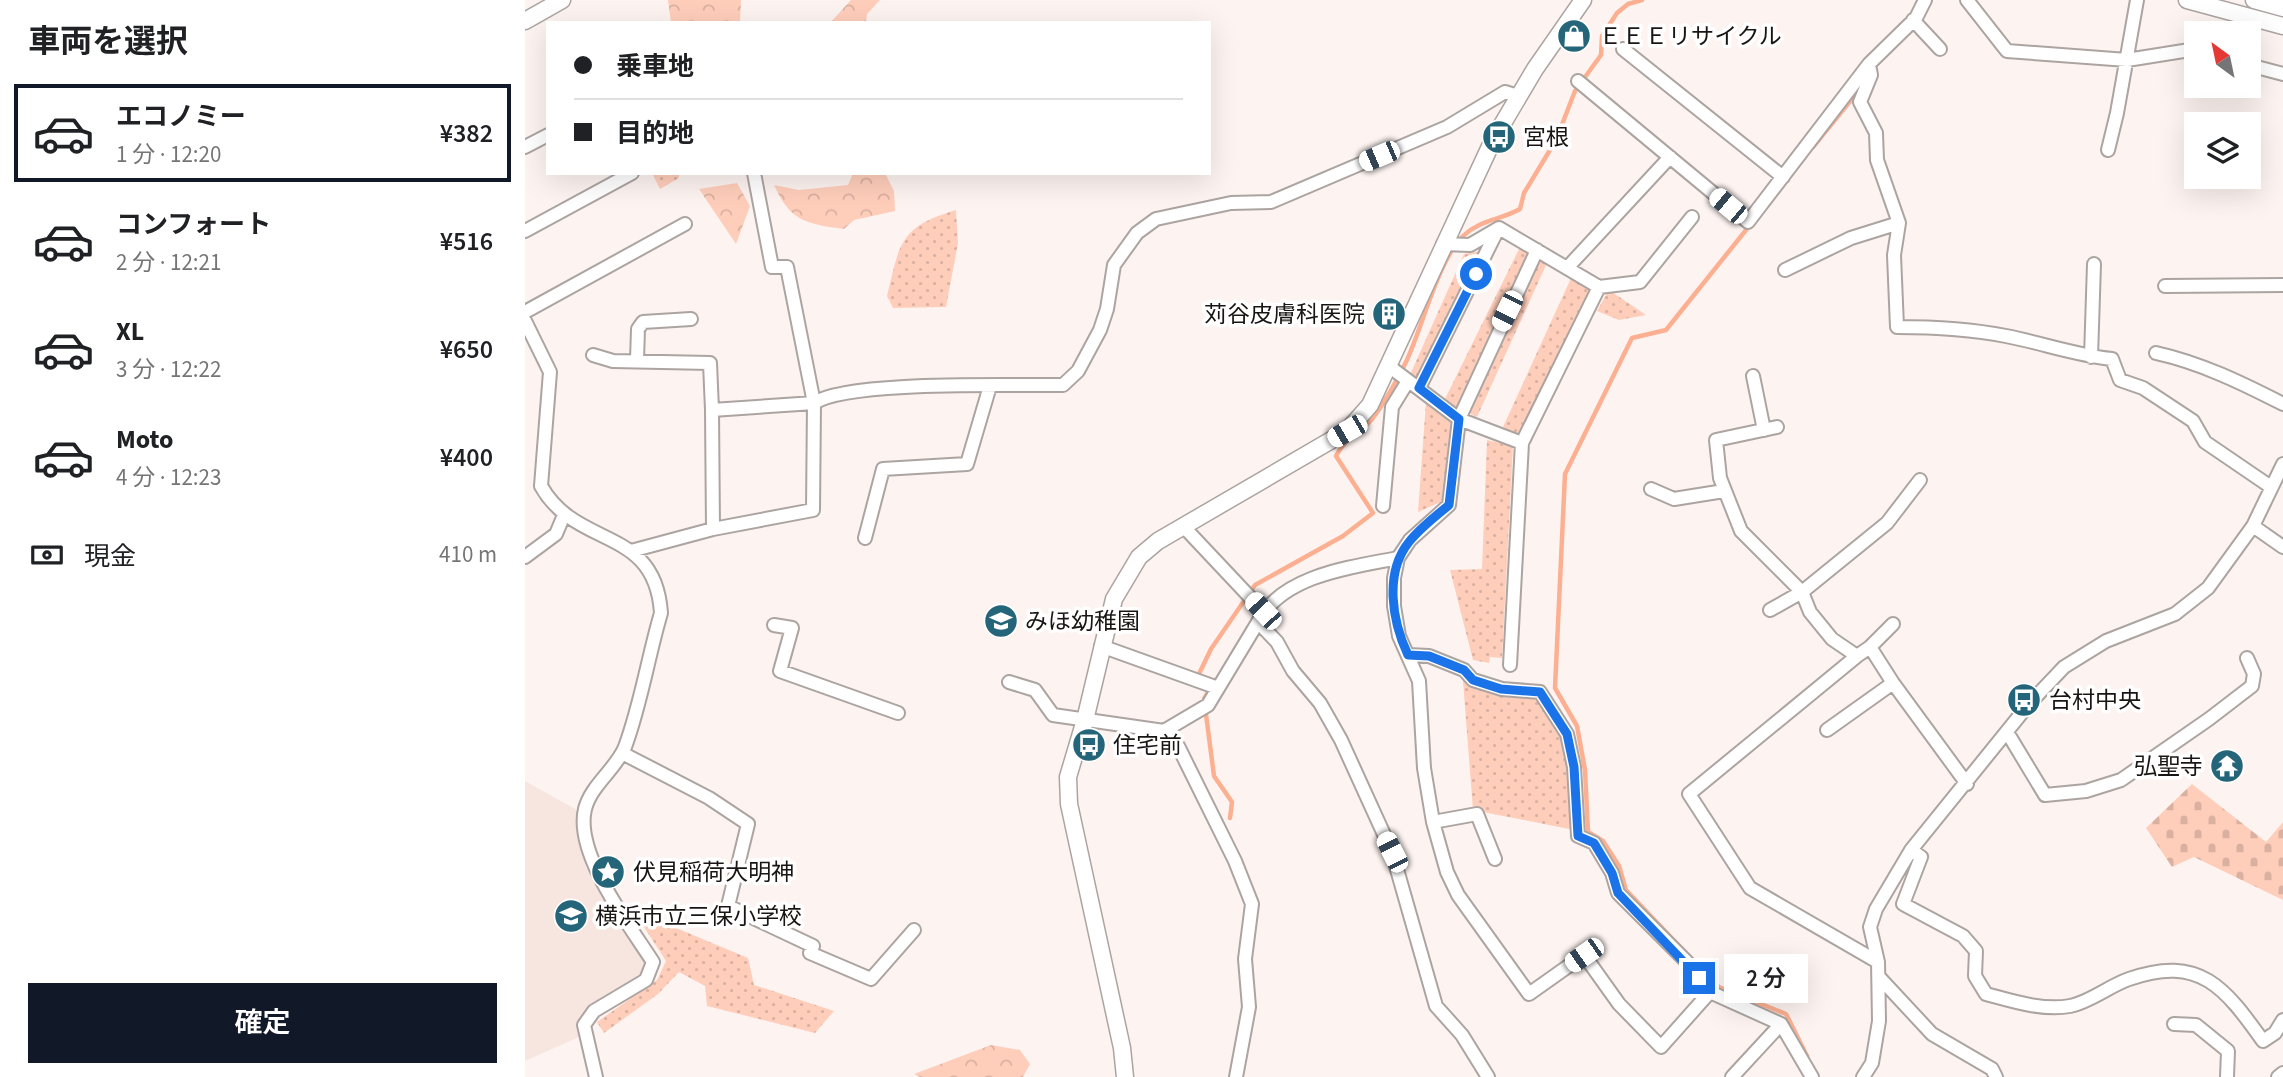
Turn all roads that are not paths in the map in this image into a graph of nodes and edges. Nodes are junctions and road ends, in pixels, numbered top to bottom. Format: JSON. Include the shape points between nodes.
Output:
{"nodes":[{"id":1,"x":562,"y":0,"type":"edge"},
{"id":2,"x":1583,"y":0,"type":"edge"},
{"id":3,"x":1926,"y":0,"type":"edge"},
{"id":4,"x":1967,"y":0,"type":"edge"},
{"id":5,"x":2137,"y":0,"type":"edge"},
{"id":6,"x":2187,"y":0,"type":"edge"},
{"id":7,"x":2254,"y":0,"type":"edge"},
{"id":8,"x":2283,"y":8,"type":"edge"},
{"id":9,"x":1913,"y":20,"type":"junction"},
{"id":10,"x":525,"y":21,"type":"edge"},
{"id":11,"x":2283,"y":26,"type":"edge"},
{"id":12,"x":1623,"y":49,"type":"dead end"},
{"id":13,"x":1940,"y":49,"type":"dead end"},
{"id":14,"x":2184,"y":51,"type":"edge"},
{"id":15,"x":2127,"y":60,"type":"junction"},
{"id":16,"x":1869,"y":64,"type":"junction"},
{"id":17,"x":2261,"y":68,"type":"edge"},
{"id":18,"x":2283,"y":74,"type":"edge"},
{"id":19,"x":1579,"y":81,"type":"dead end"},
{"id":20,"x":1518,"y":96,"type":"junction"},
{"id":21,"x":546,"y":136,"type":"edge"},
{"id":22,"x":525,"y":147,"type":"edge"},
{"id":23,"x":2108,"y":150,"type":"dead end"},
{"id":24,"x":1670,"y":157,"type":"junction"},
{"id":25,"x":628,"y":175,"type":"edge"},
{"id":26,"x":754,"y":175,"type":"edge"},
{"id":27,"x":1783,"y":177,"type":"junction"},
{"id":28,"x":1692,"y":217,"type":"dead end"},
{"id":29,"x":1899,"y":223,"type":"junction"},
{"id":30,"x":685,"y":224,"type":"dead end"},
{"id":31,"x":1499,"y":228,"type":"junction"},
{"id":32,"x":525,"y":231,"type":"edge"},
{"id":33,"x":1443,"y":244,"type":"junction"},
{"id":34,"x":1537,"y":250,"type":"junction"},
{"id":35,"x":2094,"y":264,"type":"dead end"},
{"id":36,"x":1567,"y":268,"type":"junction"},
{"id":37,"x":1785,"y":270,"type":"dead end"},
{"id":38,"x":2283,"y":285,"type":"edge"},
{"id":39,"x":2165,"y":286,"type":"dead end"},
{"id":40,"x":1599,"y":287,"type":"junction"},
{"id":41,"x":525,"y":313,"type":"edge"},
{"id":42,"x":691,"y":319,"type":"dead end"},
{"id":43,"x":525,"y":321,"type":"edge"},
{"id":44,"x":2156,"y":353,"type":"dead end"},
{"id":45,"x":593,"y":355,"type":"dead end"},
{"id":46,"x":2091,"y":357,"type":"junction"},
{"id":47,"x":636,"y":360,"type":"junction"},
{"id":48,"x":1389,"y":367,"type":"junction"},
{"id":49,"x":1753,"y":376,"type":"dead end"},
{"id":50,"x":1413,"y":384,"type":"junction"},
{"id":51,"x":990,"y":386,"type":"junction"},
{"id":52,"x":814,"y":403,"type":"junction"},
{"id":53,"x":2283,"y":404,"type":"edge"},
{"id":54,"x":712,"y":410,"type":"junction"},
{"id":55,"x":1459,"y":419,"type":"junction"},
{"id":56,"x":1777,"y":427,"type":"dead end"},
{"id":57,"x":1764,"y":430,"type":"junction"},
{"id":58,"x":1522,"y":443,"type":"junction"},
{"id":59,"x":2283,"y":464,"type":"edge"},
{"id":60,"x":1920,"y":480,"type":"dead end"},
{"id":61,"x":2271,"y":487,"type":"junction"},
{"id":62,"x":1651,"y":489,"type":"dead end"},
{"id":63,"x":1724,"y":491,"type":"junction"},
{"id":64,"x":1383,"y":506,"type":"dead end"},
{"id":65,"x":564,"y":515,"type":"junction"},
{"id":66,"x":1183,"y":526,"type":"junction"},
{"id":67,"x":2253,"y":526,"type":"junction"},
{"id":68,"x":713,"y":529,"type":"junction"},
{"id":69,"x":865,"y":538,"type":"dead end"},
{"id":70,"x":2283,"y":547,"type":"edge"},
{"id":71,"x":631,"y":551,"type":"junction"},
{"id":72,"x":525,"y":557,"type":"edge"},
{"id":73,"x":1398,"y":558,"type":"junction"},
{"id":74,"x":1802,"y":592,"type":"junction"},
{"id":75,"x":1770,"y":610,"type":"dead end"},
{"id":76,"x":1261,"y":617,"type":"junction"},
{"id":77,"x":1893,"y":624,"type":"dead end"},
{"id":78,"x":774,"y":625,"type":"dead end"},
{"id":79,"x":1101,"y":646,"type":"junction"},
{"id":80,"x":1870,"y":647,"type":"junction"},
{"id":81,"x":1408,"y":655,"type":"junction"},
{"id":82,"x":1857,"y":656,"type":"junction"},
{"id":83,"x":2246,"y":658,"type":"dead end"},
{"id":84,"x":1510,"y":665,"type":"dead end"},
{"id":85,"x":1009,"y":682,"type":"dead end"},
{"id":86,"x":1893,"y":684,"type":"junction"},
{"id":87,"x":1218,"y":688,"type":"junction"},
{"id":88,"x":898,"y":713,"type":"dead end"},
{"id":89,"x":1085,"y":720,"type":"junction"},
{"id":90,"x":1827,"y":730,"type":"dead end"},
{"id":91,"x":1164,"y":731,"type":"junction"},
{"id":92,"x":2007,"y":732,"type":"junction"},
{"id":93,"x":622,"y":753,"type":"junction"},
{"id":94,"x":1967,"y":784,"type":"junction"},
{"id":95,"x":1433,"y":822,"type":"junction"},
{"id":96,"x":1911,"y":850,"type":"junction"},
{"id":97,"x":1495,"y":859,"type":"dead end"},
{"id":98,"x":914,"y":930,"type":"dead end"},
{"id":99,"x":1878,"y":962,"type":"junction"},
{"id":100,"x":1879,"y":977,"type":"junction"},
{"id":101,"x":1710,"y":992,"type":"junction"},
{"id":102,"x":2283,"y":1020,"type":"edge"},
{"id":103,"x":1781,"y":1024,"type":"junction"},
{"id":104,"x":2174,"y":1024,"type":"dead end"},
{"id":105,"x":2283,"y":1073,"type":"edge"},
{"id":106,"x":596,"y":1077,"type":"edge"},
{"id":107,"x":1125,"y":1077,"type":"edge"},
{"id":108,"x":1236,"y":1077,"type":"edge"},
{"id":109,"x":1488,"y":1077,"type":"edge"},
{"id":110,"x":1732,"y":1077,"type":"edge"},
{"id":111,"x":1812,"y":1077,"type":"edge"},
{"id":112,"x":1863,"y":1077,"type":"edge"},
{"id":113,"x":1996,"y":1077,"type":"edge"},
{"id":114,"x":2227,"y":1077,"type":"edge"},
{"id":115,"x":2278,"y":1077,"type":"edge"}],
"edges":[{"from":1,"to":10,"type":"street"},
{"from":2,"to":20,"type":"street"},
{"from":3,"to":9,"type":"street"},
{"from":4,"to":15,"type":"street","via":[[2007,51]]},
{"from":5,"to":15,"type":"street"},
{"from":6,"to":11,"type":"street"},
{"from":7,"to":8,"type":"street"},
{"from":9,"to":13,"type":"street"},
{"from":9,"to":16,"type":"street"},
{"from":12,"to":27,"type":"street"},
{"from":14,"to":15,"type":"street"},
{"from":15,"to":23,"type":"street"},
{"from":16,"to":27,"type":"street"},
{"from":16,"to":29,"type":"street","via":[[1871,75],[1860,102],[1876,133],[1877,160]]},
{"from":17,"to":18,"type":"street"},
{"from":19,"to":24,"type":"street"},
{"from":20,"to":33,"type":"street"},
{"from":20,"to":51,"type":"street","via":[[1505,92],[1447,127],[1271,202],[1231,203],[1156,219],[1136,233],[1114,265],[1103,322],[1078,371],[1063,385]]},
{"from":21,"to":22,"type":"street"},
{"from":24,"to":27,"type":"street","via":[[1748,222]]},
{"from":24,"to":36,"type":"street"},
{"from":25,"to":32,"type":"street"},
{"from":26,"to":52,"type":"street","via":[[772,267],[787,267]]},
{"from":28,"to":40,"type":"street","via":[[1640,282]]},
{"from":29,"to":37,"type":"street","via":[[1851,238]]},
{"from":29,"to":46,"type":"street","via":[[1894,255],[1897,327],[1945,327],[2007,336]]},
{"from":30,"to":41,"type":"street"},
{"from":31,"to":33,"type":"street","via":[[1470,245]]},
{"from":31,"to":34,"type":"street"},
{"from":31,"to":50,"type":"street"},
{"from":33,"to":48,"type":"street"},
{"from":34,"to":36,"type":"street"},
{"from":34,"to":55,"type":"street"},
{"from":35,"to":46,"type":"street"},
{"from":36,"to":40,"type":"street"},
{"from":38,"to":39,"type":"street"},
{"from":40,"to":58,"type":"street"},
{"from":42,"to":47,"type":"street","via":[[643,322],[638,329]]},
{"from":43,"to":65,"type":"street","via":[[550,372],[541,486]]},
{"from":44,"to":53,"type":"street","via":[[2238,381]]},
{"from":45,"to":47,"type":"street","via":[[613,361]]},
{"from":46,"to":61,"type":"street","via":[[2112,359],[2120,380],[2143,388],[2193,421],[2205,442]]},
{"from":47,"to":54,"type":"street","via":[[710,363]]},
{"from":48,"to":50,"type":"street"},
{"from":48,"to":66,"type":"street","via":[[1370,405],[1347,431]]},
{"from":49,"to":57,"type":"street"},
{"from":50,"to":55,"type":"street"},
{"from":50,"to":64,"type":"street","via":[[1392,407]]},
{"from":51,"to":52,"type":"street","via":[[890,389],[825,396]]},
{"from":51,"to":69,"type":"street","via":[[967,464],[883,469]]},
{"from":52,"to":54,"type":"street"},
{"from":52,"to":68,"type":"street","via":[[813,510]]},
{"from":54,"to":68,"type":"street"},
{"from":55,"to":58,"type":"street"},
{"from":55,"to":73,"type":"street","via":[[1449,505],[1410,540]]},
{"from":56,"to":57,"type":"street"},
{"from":57,"to":63,"type":"street","via":[[1716,440]]},
{"from":58,"to":84,"type":"street"},
{"from":59,"to":61,"type":"street"},
{"from":60,"to":74,"type":"street","via":[[1887,523]]},
{"from":61,"to":67,"type":"street"},
{"from":62,"to":63,"type":"street","via":[[1674,499]]},
{"from":63,"to":74,"type":"street","via":[[1741,531]]},
{"from":65,"to":71,"type":"street"},
{"from":65,"to":72,"type":"street","via":[[556,534]]},
{"from":66,"to":76,"type":"street"},
{"from":66,"to":79,"type":"street","via":[[1139,557],[1121,583]]},
{"from":67,"to":70,"type":"street"},
{"from":67,"to":92,"type":"street","via":[[2208,588],[2175,614],[2106,641],[2064,667]]},
{"from":68,"to":71,"type":"street"},
{"from":71,"to":93,"type":"street","via":[[652,572],[661,612]]},
{"from":73,"to":76,"type":"street","via":[[1307,582],[1287,591]]},
{"from":73,"to":81,"type":"street","via":[[1394,606]]},
{"from":74,"to":75,"type":"street"},
{"from":74,"to":82,"type":"street","via":[[1810,612],[1832,639]]},
{"from":76,"to":87,"type":"street"},
{"from":76,"to":109,"type":"street","via":[[1341,740],[1392,852],[1436,1006],[1462,1035]]},
{"from":77,"to":80,"type":"street"},
{"from":78,"to":88,"type":"street","via":[[792,628],[780,671]]},
{"from":79,"to":87,"type":"street"},
{"from":79,"to":89,"type":"street"},
{"from":80,"to":82,"type":"street"},
{"from":80,"to":86,"type":"street"},
{"from":81,"to":95,"type":"street","via":[[1419,681],[1424,768]]},
{"from":81,"to":101,"type":"street","via":[[1429,656],[1501,689],[1540,692],[1567,734],[1578,836],[1594,843],[1618,893],[1688,963]]},
{"from":82,"to":99,"type":"street","via":[[1689,794],[1750,888]]},
{"from":83,"to":92,"type":"street","via":[[2254,674],[2252,685],[2120,780],[2086,792],[2045,795]]},
{"from":85,"to":89,"type":"street","via":[[1035,690],[1053,715]]},
{"from":86,"to":90,"type":"street"},
{"from":86,"to":94,"type":"street"},
{"from":87,"to":91,"type":"street","via":[[1208,705]]},
{"from":89,"to":91,"type":"street"},
{"from":89,"to":107,"type":"street","via":[[1067,777],[1069,804]]},
{"from":91,"to":108,"type":"street","via":[[1178,747],[1252,904],[1245,959],[1249,1007]]},
{"from":92,"to":94,"type":"street"},
{"from":93,"to":98,"type":"street","via":[[709,798],[748,824],[728,906],[813,946],[810,953],[871,979]]},
{"from":93,"to":106,"type":"street","via":[[587,805],[584,836],[611,897],[653,962],[646,980],[594,1011],[584,1025]]},
{"from":94,"to":96,"type":"street"},
{"from":95,"to":97,"type":"street","via":[[1477,814]]},
{"from":95,"to":101,"type":"street","via":[[1458,895],[1529,994],[1584,955],[1619,1004],[1661,1047]]},
{"from":96,"to":99,"type":"street","via":[[1870,927]]},
{"from":96,"to":102,"type":"street","via":[[1920,857],[1903,904],[1963,936],[1976,951],[1975,976],[1986,994],[2026,1005],[2071,1006],[2128,979],[2178,970],[2212,981],[2263,1041]]},
{"from":99,"to":100,"type":"street"},
{"from":100,"to":112,"type":"street","via":[[1872,1063]]},
{"from":100,"to":113,"type":"street","via":[[1932,1034],[1992,1069]]},
{"from":101,"to":103,"type":"street"},
{"from":103,"to":110,"type":"street"},
{"from":103,"to":111,"type":"street"},
{"from":104,"to":114,"type":"street","via":[[2196,1025],[2228,1051]]},
{"from":105,"to":115,"type":"street"}]}
